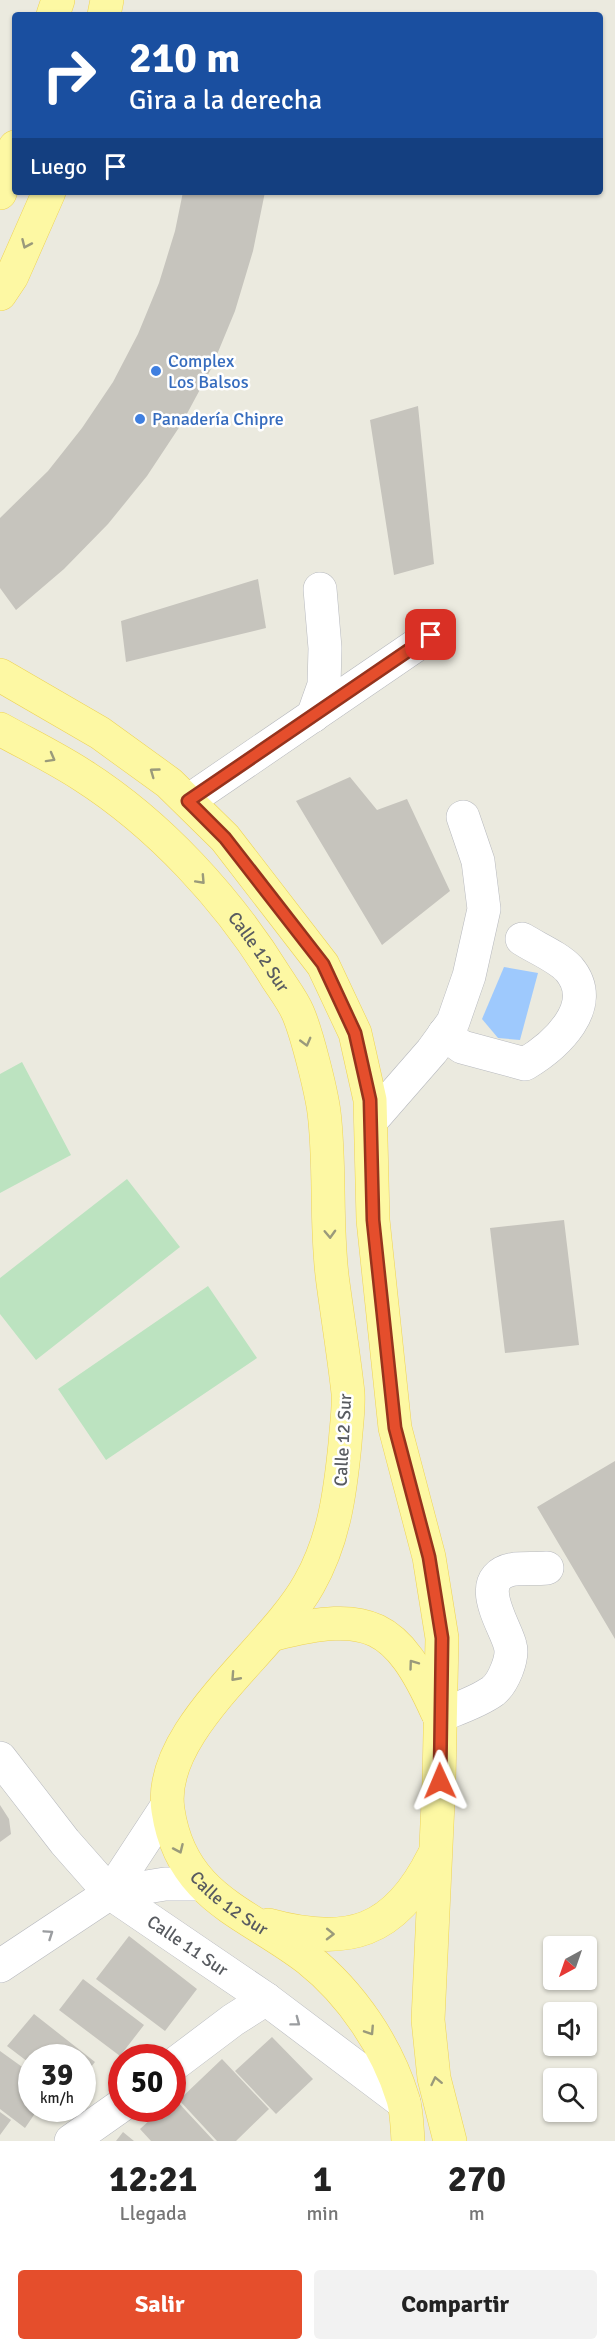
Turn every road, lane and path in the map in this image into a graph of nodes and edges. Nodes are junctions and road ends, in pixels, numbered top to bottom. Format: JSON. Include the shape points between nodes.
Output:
{"nodes":[{"id":1,"x":12,"y":156,"type":"edge"},
{"id":2,"x":0,"y":193,"type":"edge"},
{"id":3,"x":48,"y":195,"type":"edge"},
{"id":4,"x":0,"y":294,"type":"edge"},
{"id":5,"x":320,"y":589,"type":"dead end"},
{"id":6,"x":431,"y":635,"type":"dead end"},
{"id":7,"x":0,"y":675,"type":"edge"},
{"id":8,"x":313,"y":716,"type":"junction"},
{"id":9,"x":0,"y":729,"type":"edge"},
{"id":10,"x":188,"y":801,"type":"junction"},
{"id":11,"x":463,"y":817,"type":"dead end"},
{"id":12,"x":522,"y":939,"type":"dead end"},
{"id":13,"x":444,"y":1034,"type":"junction"},
{"id":14,"x":371,"y":1121,"type":"junction"},
{"id":15,"x":547,"y":1568,"type":"dead end"},
{"id":16,"x":275,"y":1634,"type":"junction"},
{"id":17,"x":439,"y":1716,"type":"junction"},
{"id":18,"x":0,"y":1758,"type":"edge"},
{"id":19,"x":167,"y":1806,"type":"junction"},
{"id":20,"x":434,"y":1853,"type":"junction"},
{"id":21,"x":200,"y":1884,"type":"junction"},
{"id":22,"x":110,"y":1893,"type":"junction"},
{"id":23,"x":252,"y":1921,"type":"junction"},
{"id":24,"x":0,"y":1966,"type":"edge"},
{"id":25,"x":266,"y":1999,"type":"junction"},
{"id":26,"x":186,"y":2055,"type":"edge"},
{"id":27,"x":404,"y":2103,"type":"junction"},
{"id":28,"x":108,"y":2115,"type":"edge"},
{"id":29,"x":452,"y":2140,"type":"edge"},
{"id":30,"x":71,"y":2141,"type":"edge"},
{"id":31,"x":408,"y":2141,"type":"edge"}],
"edges":[{"from":1,"to":2,"type":"main road"},
{"from":3,"to":4,"type":"main road","one_way":true,"via":[[12,276]]},
{"from":5,"to":8,"type":"street","via":[[324,685]]},
{"from":6,"to":8,"type":"street"},
{"from":10,"to":7,"type":"main road","one_way":true,"via":[[100,733]]},
{"from":8,"to":10,"type":"street"},
{"from":9,"to":16,"type":"main road","name":"Calle 12 Sur","one_way":true,"via":[[83,776],[153,829],[256,945],[298,1012],[324,1110],[331,1272],[349,1399],[340,1497],[330,1539],[309,1584]]},
{"from":10,"to":14,"type":"main road","via":[[225,838],[323,964],[355,1033]]},
{"from":11,"to":13,"type":"street","via":[[478,861],[484,909],[470,976],[453,1022]]},
{"from":12,"to":13,"type":"street","via":[[568,968],[578,983],[579,1001],[572,1023],[548,1051],[525,1064],[462,1047]]},
{"from":13,"to":14,"type":"street"},
{"from":14,"to":17,"type":"main road","via":[[373,1220],[395,1428],[429,1557],[442,1638]]},
{"from":15,"to":17,"type":"street","via":[[512,1569],[499,1576],[492,1590],[492,1604],[511,1647],[506,1672],[494,1690]]},
{"from":17,"to":16,"type":"main road","one_way":true,"via":[[419,1673],[402,1650],[377,1630],[354,1623],[325,1622]]},
{"from":16,"to":19,"type":"main road","name":"Calle 12 Sur","one_way":true,"via":[[207,1707],[186,1736],[171,1770]]},
{"from":17,"to":20,"type":"main road","via":[[440,1781]]},
{"from":18,"to":22,"type":"street","name":"Calle 11 Sur"},
{"from":19,"to":21,"type":"main road","name":"Calle 12 Sur","one_way":true,"via":[[177,1849]]},
{"from":19,"to":22,"type":"street"},
{"from":23,"to":20,"type":"main road","one_way":true,"via":[[299,1934],[342,1934],[370,1926],[394,1912],[418,1886]]},
{"from":29,"to":20,"type":"main road","one_way":true,"via":[[434,2078],[428,2020]]},
{"from":21,"to":22,"type":"street","via":[[165,1884]]},
{"from":21,"to":23,"type":"main road","name":"Calle 12 Sur"},
{"from":24,"to":22,"type":"street","one_way":true},
{"from":22,"to":25,"type":"street","name":"Calle 11 Sur"},
{"from":23,"to":27,"type":"main road","name":"Calle 12 Sur","one_way":true,"via":[[310,1960],[347,1996],[391,2066]]},
{"from":25,"to":26,"type":"street"},
{"from":25,"to":27,"type":"street","name":"Calle 11 Sur","one_way":true},
{"from":27,"to":31,"type":"main road","name":"Calle 12 Sur"},
{"from":28,"to":30,"type":"street"}]}
